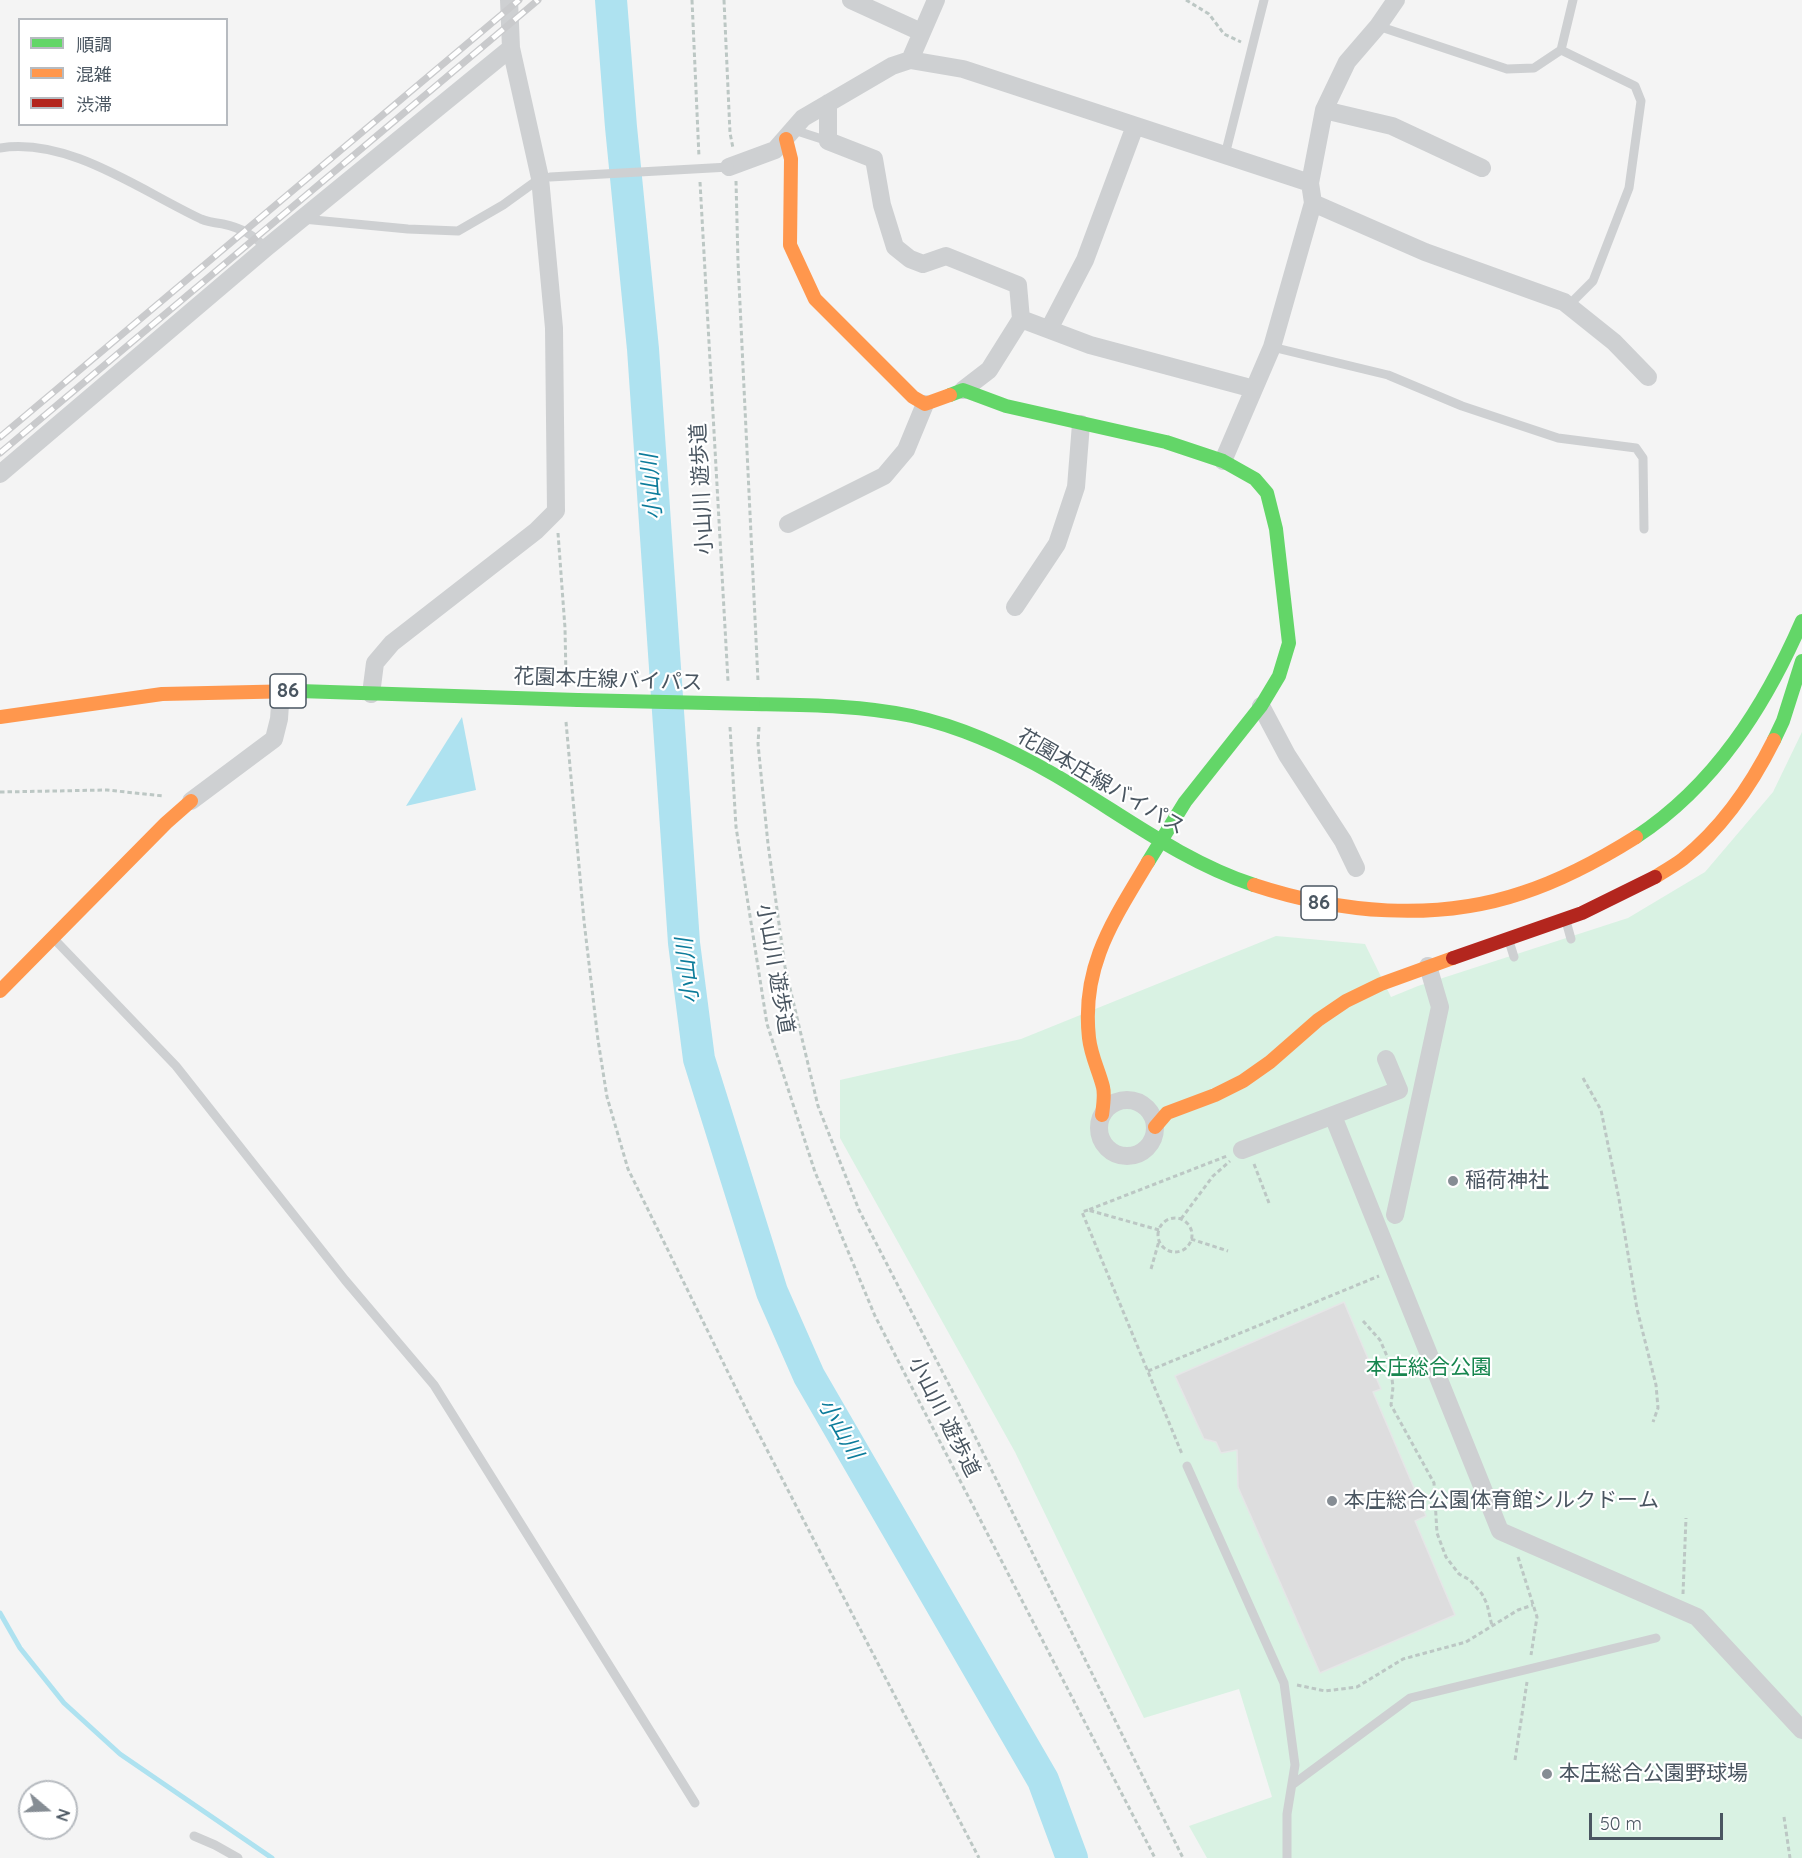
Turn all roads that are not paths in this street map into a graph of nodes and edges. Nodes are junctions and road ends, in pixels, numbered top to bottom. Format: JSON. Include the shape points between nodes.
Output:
{"nodes":[{"id":1,"x":509,"y":0,"type":"edge"},
{"id":2,"x":851,"y":0,"type":"edge"},
{"id":3,"x":936,"y":0,"type":"edge"},
{"id":4,"x":1264,"y":0,"type":"edge"},
{"id":5,"x":1396,"y":0,"type":"edge"},
{"id":6,"x":1573,"y":0,"type":"edge"},
{"id":7,"x":1378,"y":26,"type":"junction"},
{"id":8,"x":921,"y":32,"type":"junction"},
{"id":9,"x":511,"y":48,"type":"junction"},
{"id":10,"x":1561,"y":50,"type":"junction"},
{"id":11,"x":910,"y":60,"type":"junction"},
{"id":12,"x":828,"y":103,"type":"junction"},
{"id":13,"x":1324,"y":110,"type":"junction"},
{"id":14,"x":1135,"y":126,"type":"junction"},
{"id":15,"x":790,"y":134,"type":"junction"},
{"id":16,"x":828,"y":141,"type":"junction"},
{"id":17,"x":0,"y":148,"type":"edge"},
{"id":18,"x":1225,"y":155,"type":"junction"},
{"id":19,"x":733,"y":167,"type":"joint"},
{"id":20,"x":1482,"y":168,"type":"dead end"},
{"id":21,"x":545,"y":177,"type":"junction"},
{"id":22,"x":1310,"y":183,"type":"junction"},
{"id":23,"x":1313,"y":203,"type":"junction"},
{"id":24,"x":303,"y":219,"type":"junction"},
{"id":25,"x":267,"y":248,"type":"junction"},
{"id":26,"x":1568,"y":306,"type":"junction"},
{"id":27,"x":1021,"y":319,"type":"junction"},
{"id":28,"x":1049,"y":329,"type":"junction"},
{"id":29,"x":1272,"y":347,"type":"junction"},
{"id":30,"x":1648,"y":377,"type":"dead end"},
{"id":31,"x":1254,"y":389,"type":"junction"},
{"id":32,"x":963,"y":390,"type":"junction"},
{"id":33,"x":925,"y":404,"type":"junction"},
{"id":34,"x":1081,"y":424,"type":"junction"},
{"id":35,"x":1223,"y":461,"type":"junction"},
{"id":36,"x":0,"y":474,"type":"edge"},
{"id":37,"x":788,"y":524,"type":"dead end"},
{"id":38,"x":1644,"y":529,"type":"dead end"},
{"id":39,"x":1015,"y":606,"type":"dead end"},
{"id":40,"x":1801,"y":625,"type":"edge"},
{"id":41,"x":1802,"y":661,"type":"edge"},
{"id":42,"x":280,"y":690,"type":"junction"},
{"id":43,"x":371,"y":694,"type":"junction"},
{"id":44,"x":1261,"y":706,"type":"junction"},
{"id":45,"x":0,"y":717,"type":"edge"},
{"id":46,"x":191,"y":801,"type":"joint"},
{"id":47,"x":1160,"y":840,"type":"junction"},
{"id":48,"x":1356,"y":868,"type":"dead end"},
{"id":49,"x":1565,"y":919,"type":"junction"},
{"id":50,"x":53,"y":938,"type":"junction"},
{"id":51,"x":1509,"y":939,"type":"junction"},
{"id":52,"x":1571,"y":939,"type":"dead end"},
{"id":53,"x":1514,"y":957,"type":"dead end"},
{"id":54,"x":1428,"y":966,"type":"junction"},
{"id":55,"x":0,"y":991,"type":"edge"},
{"id":56,"x":1386,"y":1059,"type":"dead end"},
{"id":57,"x":1104,"y":1089,"type":"junction"},
{"id":58,"x":1125,"y":1100,"type":"junction"},
{"id":59,"x":1102,"y":1115,"type":"junction"},
{"id":60,"x":1333,"y":1116,"type":"junction"},
{"id":61,"x":1157,"y":1117,"type":"junction"},
{"id":62,"x":1245,"y":1149,"type":"road end"},
{"id":63,"x":1395,"y":1215,"type":"dead end"},
{"id":64,"x":1187,"y":1466,"type":"road end"},
{"id":65,"x":1656,"y":1638,"type":"dead end"},
{"id":66,"x":1802,"y":1730,"type":"edge"},
{"id":67,"x":1292,"y":1785,"type":"junction"},
{"id":68,"x":695,"y":1803,"type":"dead end"},
{"id":69,"x":194,"y":1836,"type":"dead end"},
{"id":70,"x":235,"y":1857,"type":"edge"},
{"id":71,"x":1287,"y":1858,"type":"edge"}],
"edges":[{"from":1,"to":9,"type":"street"},
{"from":2,"to":8,"type":"street"},
{"from":3,"to":8,"type":"street"},
{"from":4,"to":18,"type":"lane"},
{"from":5,"to":7,"type":"street"},
{"from":6,"to":10,"type":"lane"},
{"from":7,"to":10,"type":"lane","via":[[1507,69],[1534,68]]},
{"from":7,"to":13,"type":"street","via":[[1347,62]]},
{"from":8,"to":11,"type":"street"},
{"from":9,"to":21,"type":"street"},
{"from":9,"to":24,"type":"street"},
{"from":10,"to":26,"type":"lane","via":[[1635,86],[1641,101],[1629,188],[1593,281]]},
{"from":11,"to":12,"type":"street","via":[[892,66]]},
{"from":11,"to":14,"type":"street","via":[[963,69]]},
{"from":12,"to":15,"type":"street","via":[[803,118]]},
{"from":12,"to":16,"type":"street"},
{"from":13,"to":20,"type":"street","via":[[1392,126]]},
{"from":13,"to":22,"type":"street"},
{"from":14,"to":18,"type":"street"},
{"from":14,"to":28,"type":"street","via":[[1085,260]]},
{"from":15,"to":16,"type":"lane"},
{"from":15,"to":19,"type":"street","via":[[775,150]]},
{"from":15,"to":33,"type":"street","via":[[790,245],[815,299],[913,398]]},
{"from":16,"to":27,"type":"street","via":[[874,159],[895,247],[923,264],[946,256],[1018,285]]},
{"from":17,"to":25,"type":"lane","via":[[34,147],[91,163],[204,221],[252,233]]},
{"from":18,"to":22,"type":"street"},
{"from":19,"to":21,"type":"lane","bridge":true},
{"from":21,"to":24,"type":"lane","via":[[458,231]]},
{"from":21,"to":43,"type":"street","via":[[554,328],[556,511],[392,644],[375,663]]},
{"from":22,"to":23,"type":"street"},
{"from":23,"to":26,"type":"street","via":[[1425,252]]},
{"from":23,"to":29,"type":"street"},
{"from":24,"to":25,"type":"street"},
{"from":25,"to":36,"type":"street"},
{"from":26,"to":30,"type":"street","via":[[1614,342]]},
{"from":27,"to":28,"type":"street"},
{"from":27,"to":32,"type":"street","via":[[989,370]]},
{"from":28,"to":31,"type":"street","via":[[1090,345]]},
{"from":29,"to":31,"type":"street"},
{"from":29,"to":38,"type":"lane","via":[[1388,375],[1462,406],[1558,438],[1636,448],[1643,458]]},
{"from":31,"to":35,"type":"street"},
{"from":32,"to":33,"type":"street"},
{"from":32,"to":34,"type":"street","via":[[1006,406]]},
{"from":33,"to":37,"type":"street","via":[[906,450],[884,476]]},
{"from":34,"to":35,"type":"street","via":[[1166,442]]},
{"from":34,"to":39,"type":"street","via":[[1076,487],[1057,543]]},
{"from":35,"to":44,"type":"street","via":[[1255,479],[1267,493],[1276,529],[1289,643],[1279,676]]},
{"from":40,"to":47,"type":"street","name":"花園本庄線バイパス","number":"86","via":[[1760,706],[1728,752],[1676,807],[1626,844],[1564,878],[1510,897],[1435,910],[1366,909],[1302,900],[1243,881]]},
{"from":41,"to":49,"type":"street","via":[[1783,721],[1758,771],[1723,819],[1683,859],[1651,880]]},
{"from":42,"to":43,"type":"street","name":"花園本庄線バイパス","number":"86"},
{"from":42,"to":45,"type":"street","name":"花園本庄線バイパス","number":"86","via":[[162,694]]},
{"from":42,"to":46,"type":"street","via":[[274,739]]},
{"from":43,"to":47,"type":"street","name":"花園本庄線バイパス","number":"86","bridge":true,"via":[[756,704],[912,716],[972,735],[1043,768]]},
{"from":44,"to":47,"type":"street"},
{"from":44,"to":48,"type":"street"},
{"from":46,"to":50,"type":"street"},
{"from":47,"to":57,"type":"street","via":[[1104,938],[1091,975],[1087,1006],[1089,1040]]},
{"from":49,"to":51,"type":"street"},
{"from":49,"to":52,"type":"lane"},
{"from":50,"to":55,"type":"street"},
{"from":50,"to":68,"type":"lane","via":[[176,1066],[345,1280],[434,1385]]},
{"from":51,"to":53,"type":"lane"},
{"from":51,"to":54,"type":"street"},
{"from":54,"to":61,"type":"street","via":[[1346,1000],[1243,1081]]},
{"from":54,"to":63,"type":"street","via":[[1440,1007]]},
{"from":56,"to":60,"type":"street","via":[[1399,1090]]},
{"from":57,"to":58,"type":"street"},
{"from":57,"to":59,"type":"street"},
{"from":58,"to":59,"type":"street","via":[[1115,1102]]},
{"from":58,"to":61,"type":"street","via":[[1143,1105]]},
{"from":59,"to":61,"type":"street","via":[[1103,1143],[1118,1154],[1136,1154],[1150,1144]]},
{"from":60,"to":62,"type":"street"},
{"from":60,"to":66,"type":"street","via":[[1500,1531],[1697,1617]]},
{"from":64,"to":67,"type":"lane","via":[[1284,1683],[1295,1765]]},
{"from":65,"to":67,"type":"lane","via":[[1410,1698]]},
{"from":67,"to":71,"type":"lane","via":[[1287,1814]]},
{"from":69,"to":70,"type":"lane"}]}
